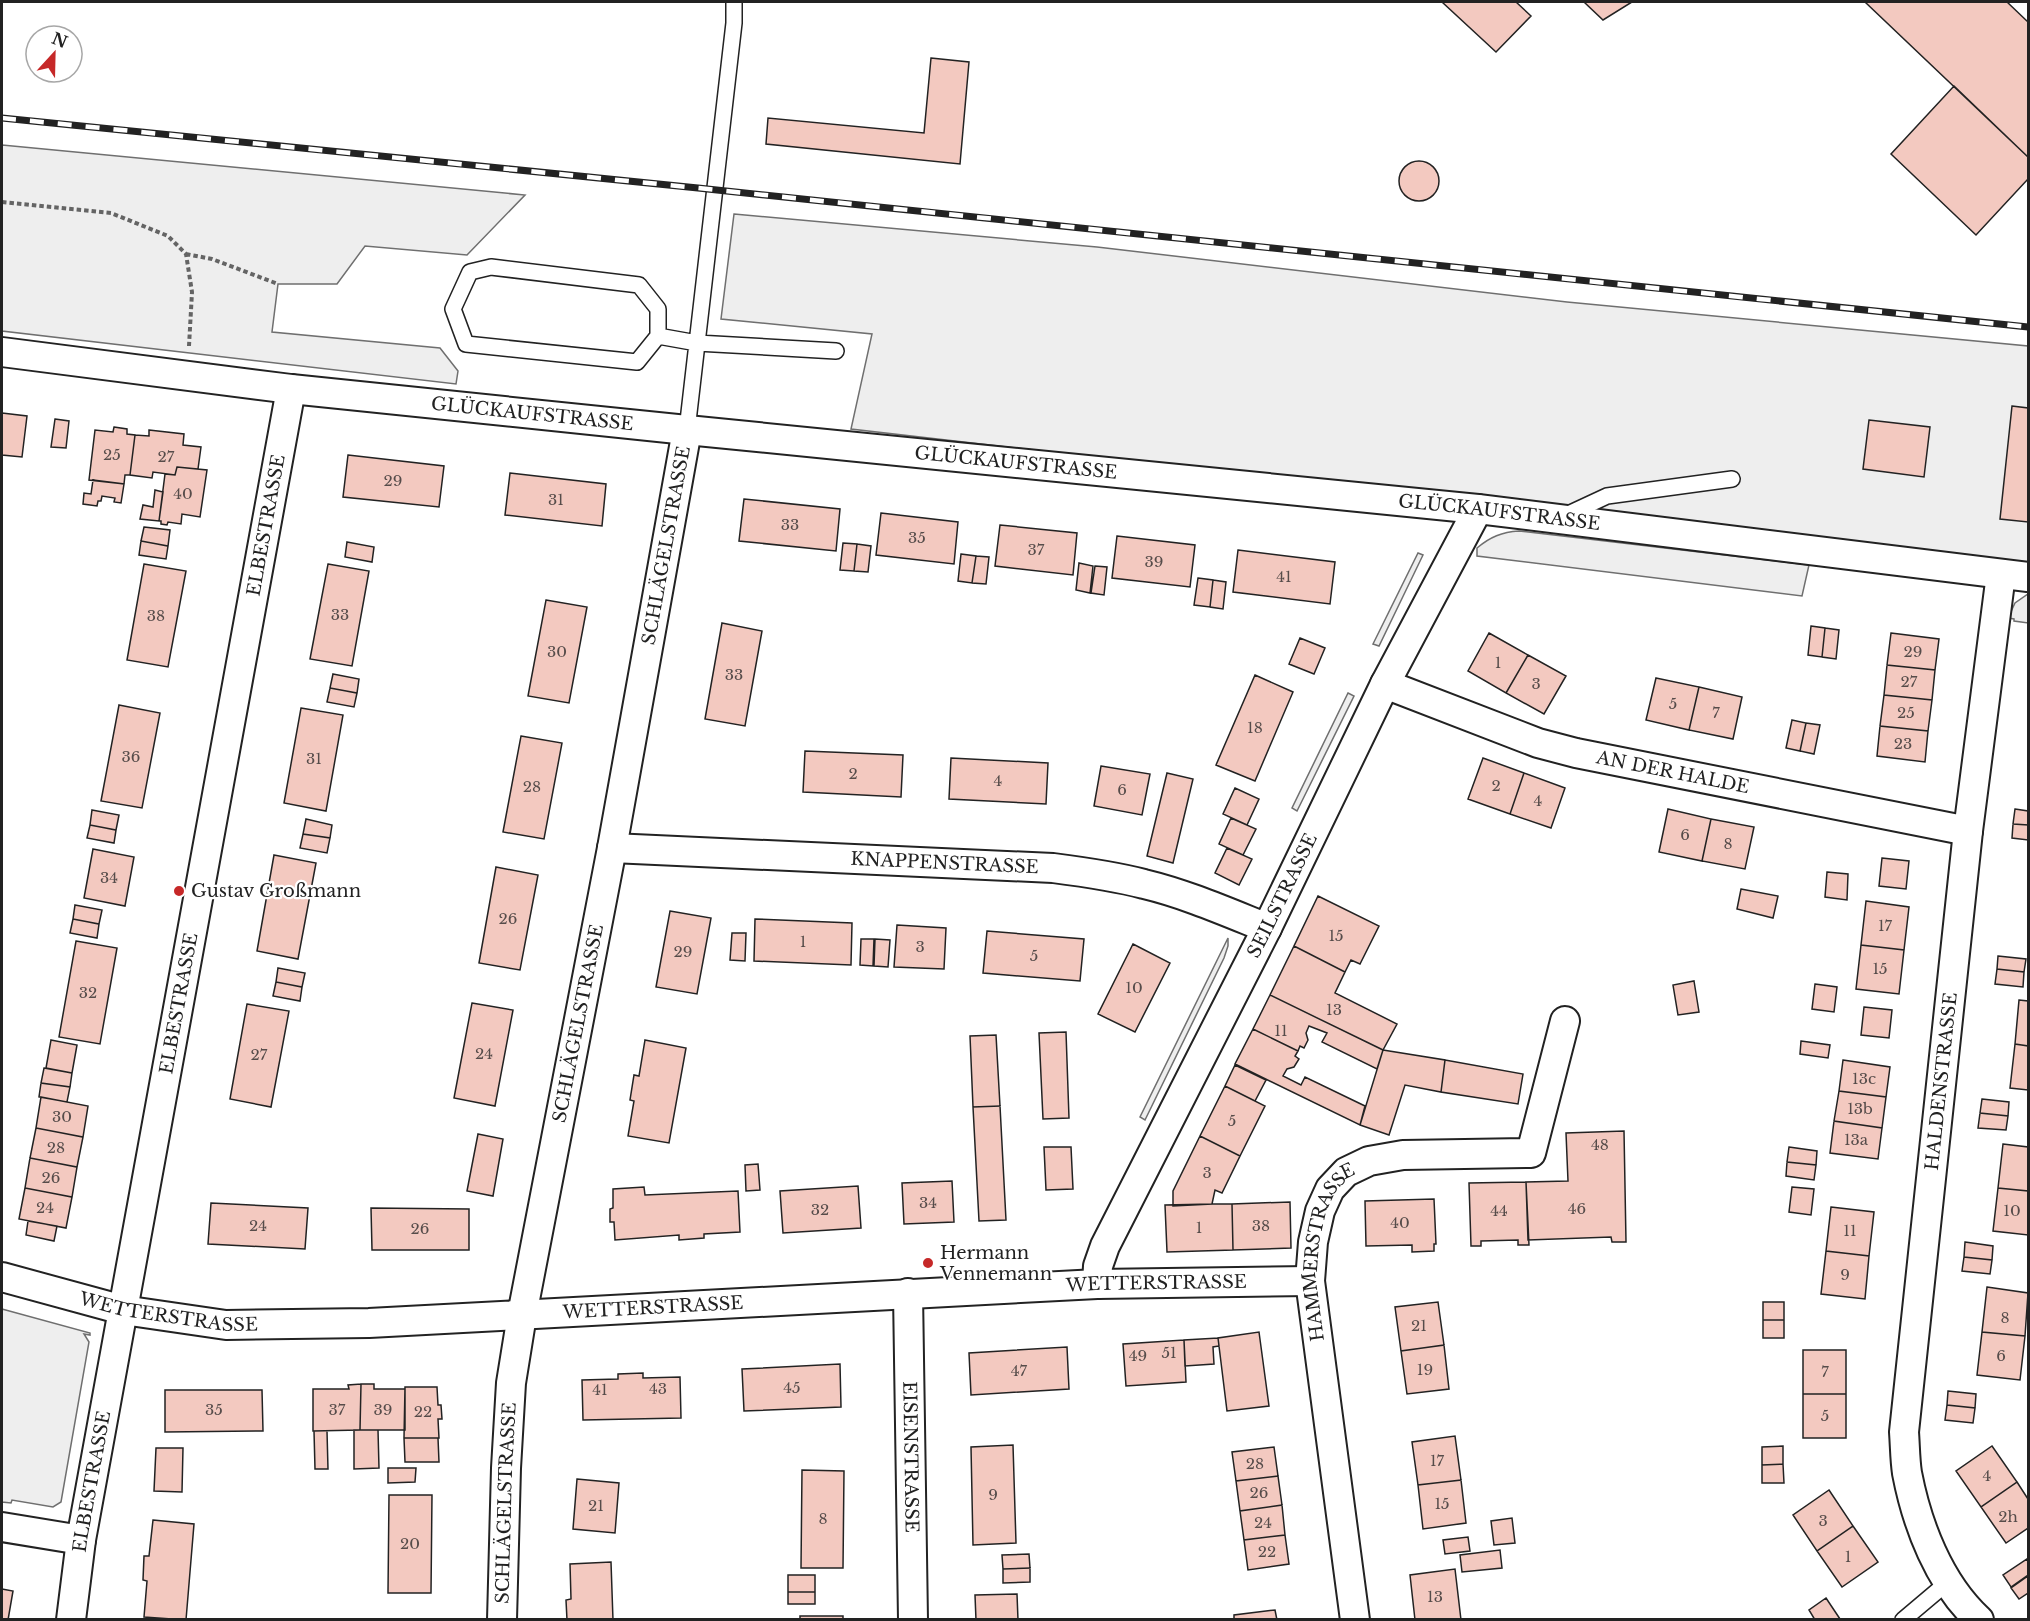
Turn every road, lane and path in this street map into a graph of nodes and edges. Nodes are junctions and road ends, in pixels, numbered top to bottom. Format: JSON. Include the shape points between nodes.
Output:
{"nodes":[{"id":1,"x":734,"y":2,"type":"edge"},
{"id":2,"x":2,"y":202,"type":"edge"},
{"id":3,"x":186,"y":254,"type":"junction"},
{"id":4,"x":278,"y":284,"type":"dead end"},
{"id":5,"x":658,"y":336,"type":"junction"},
{"id":6,"x":697,"y":343,"type":"junction"},
{"id":7,"x":836,"y":351,"type":"dead end"},
{"id":8,"x":2,"y":352,"type":"edge"},
{"id":9,"x":188,"y":376,"type":"junction"},
{"id":10,"x":291,"y":389,"type":"junction"},
{"id":11,"x":687,"y":430,"type":"junction"},
{"id":12,"x":1732,"y":479,"type":"dead end"},
{"id":13,"x":1478,"y":509,"type":"junction"},
{"id":14,"x":1559,"y":519,"type":"junction"},
{"id":15,"x":2015,"y":576,"type":"edge"},
{"id":16,"x":1384,"y":684,"type":"junction"},
{"id":17,"x":1968,"y":831,"type":"junction"},
{"id":18,"x":612,"y":848,"type":"junction"},
{"id":19,"x":1267,"y":928,"type":"junction"},
{"id":20,"x":1564,"y":1021,"type":"dead end"},
{"id":21,"x":2,"y":1277,"type":"edge"},
{"id":22,"x":1310,"y":1281,"type":"junction"},
{"id":23,"x":1096,"y":1284,"type":"junction"},
{"id":24,"x":908,"y":1293,"type":"junction"},
{"id":25,"x":123,"y":1310,"type":"junction"},
{"id":26,"x":522,"y":1315,"type":"junction"},
{"id":27,"x":2,"y":1527,"type":"edge"},
{"id":28,"x":81,"y":1540,"type":"junction"},
{"id":29,"x":1948,"y":1582,"type":"junction"},
{"id":30,"x":71,"y":1620,"type":"edge"},
{"id":31,"x":502,"y":1620,"type":"edge"},
{"id":32,"x":913,"y":1620,"type":"edge"},
{"id":33,"x":1355,"y":1620,"type":"edge"},
{"id":34,"x":1903,"y":1620,"type":"edge"},
{"id":35,"x":1979,"y":1620,"type":"edge"}],
"edges":[{"from":1,"to":6,"type":"lane"},
{"from":2,"to":3,"type":"path","via":[[111,213],[168,236]]},
{"from":3,"to":4,"type":"path","via":[[212,259]]},
{"from":3,"to":9,"type":"path","via":[[192,292]]},
{"from":5,"to":5,"type":"lane","via":[[658,309],[639,285],[491,267],[470,272],[453,309],[466,344],[637,362]]},
{"from":5,"to":6,"type":"lane"},
{"from":6,"to":7,"type":"lane"},
{"from":6,"to":11,"type":"lane"},
{"from":8,"to":9,"type":"street","name":"GLÜCKAUFSTRASSE"},
{"from":9,"to":10,"type":"street","name":"GLÜCKAUFSTRASSE"},
{"from":10,"to":11,"type":"street","name":"GLÜCKAUFSTRASSE"},
{"from":10,"to":25,"type":"street","name":"ELBESTRASSE"},
{"from":11,"to":13,"type":"street","name":"GLÜCKAUFSTRASSE"},
{"from":11,"to":18,"type":"street","name":"SCHLÄGELSTRASSE"},
{"from":12,"to":14,"type":"lane","via":[[1607,496]]},
{"from":13,"to":14,"type":"street","name":"GLÜCKAUFSTRASSE"},
{"from":13,"to":16,"type":"street","name":"SEILSTRASSE"},
{"from":14,"to":15,"type":"street","name":"GLÜCKAUFSTRASSE"},
{"from":15,"to":17,"type":"street","name":"HALDENSTRASSE"},
{"from":16,"to":17,"type":"street","name":"AN DER HALDE","via":[[1538,743],[1576,753]]},
{"from":16,"to":19,"type":"street","name":"SEILSTRASSE"},
{"from":17,"to":29,"type":"street","name":"HALDENSTRASSE","via":[[1904,1432],[1907,1472],[1915,1504]]},
{"from":18,"to":19,"type":"street","name":"KNAPPENSTRASSE","via":[[1053,868],[1146,884]]},
{"from":18,"to":26,"type":"street","name":"SCHLÄGELSTRASSE"},
{"from":19,"to":23,"type":"street","name":"SEILSTRASSE","via":[[1105,1246]]},
{"from":20,"to":22,"type":"street","name":"HAMMERSTRASSE","via":[[1531,1153],[1403,1155],[1369,1161],[1346,1172],[1330,1189],[1320,1211]]},
{"from":21,"to":25,"type":"street","name":"WETTERSTRASSE"},
{"from":22,"to":23,"type":"street","name":"WETTERSTRASSE"},
{"from":22,"to":33,"type":"street","name":"HAMMERSTRASSE"},
{"from":23,"to":24,"type":"street","name":"WETTERSTRASSE"},
{"from":24,"to":26,"type":"street","name":"WETTERSTRASSE"},
{"from":24,"to":32,"type":"street","name":"EISENSTRASSE"},
{"from":25,"to":26,"type":"street","name":"WETTERSTRASSE","via":[[226,1325]]},
{"from":25,"to":28,"type":"street","name":"ELBESTRASSE"},
{"from":26,"to":31,"type":"street","name":"SCHLÄGELSTRASSE","via":[[511,1383]]},
{"from":27,"to":28,"type":"street"},
{"from":28,"to":30,"type":"street","name":"ELBESTRASSE"},
{"from":29,"to":34,"type":"lane"},
{"from":29,"to":35,"type":"street","name":"HALDENSTRASSE"}]}
